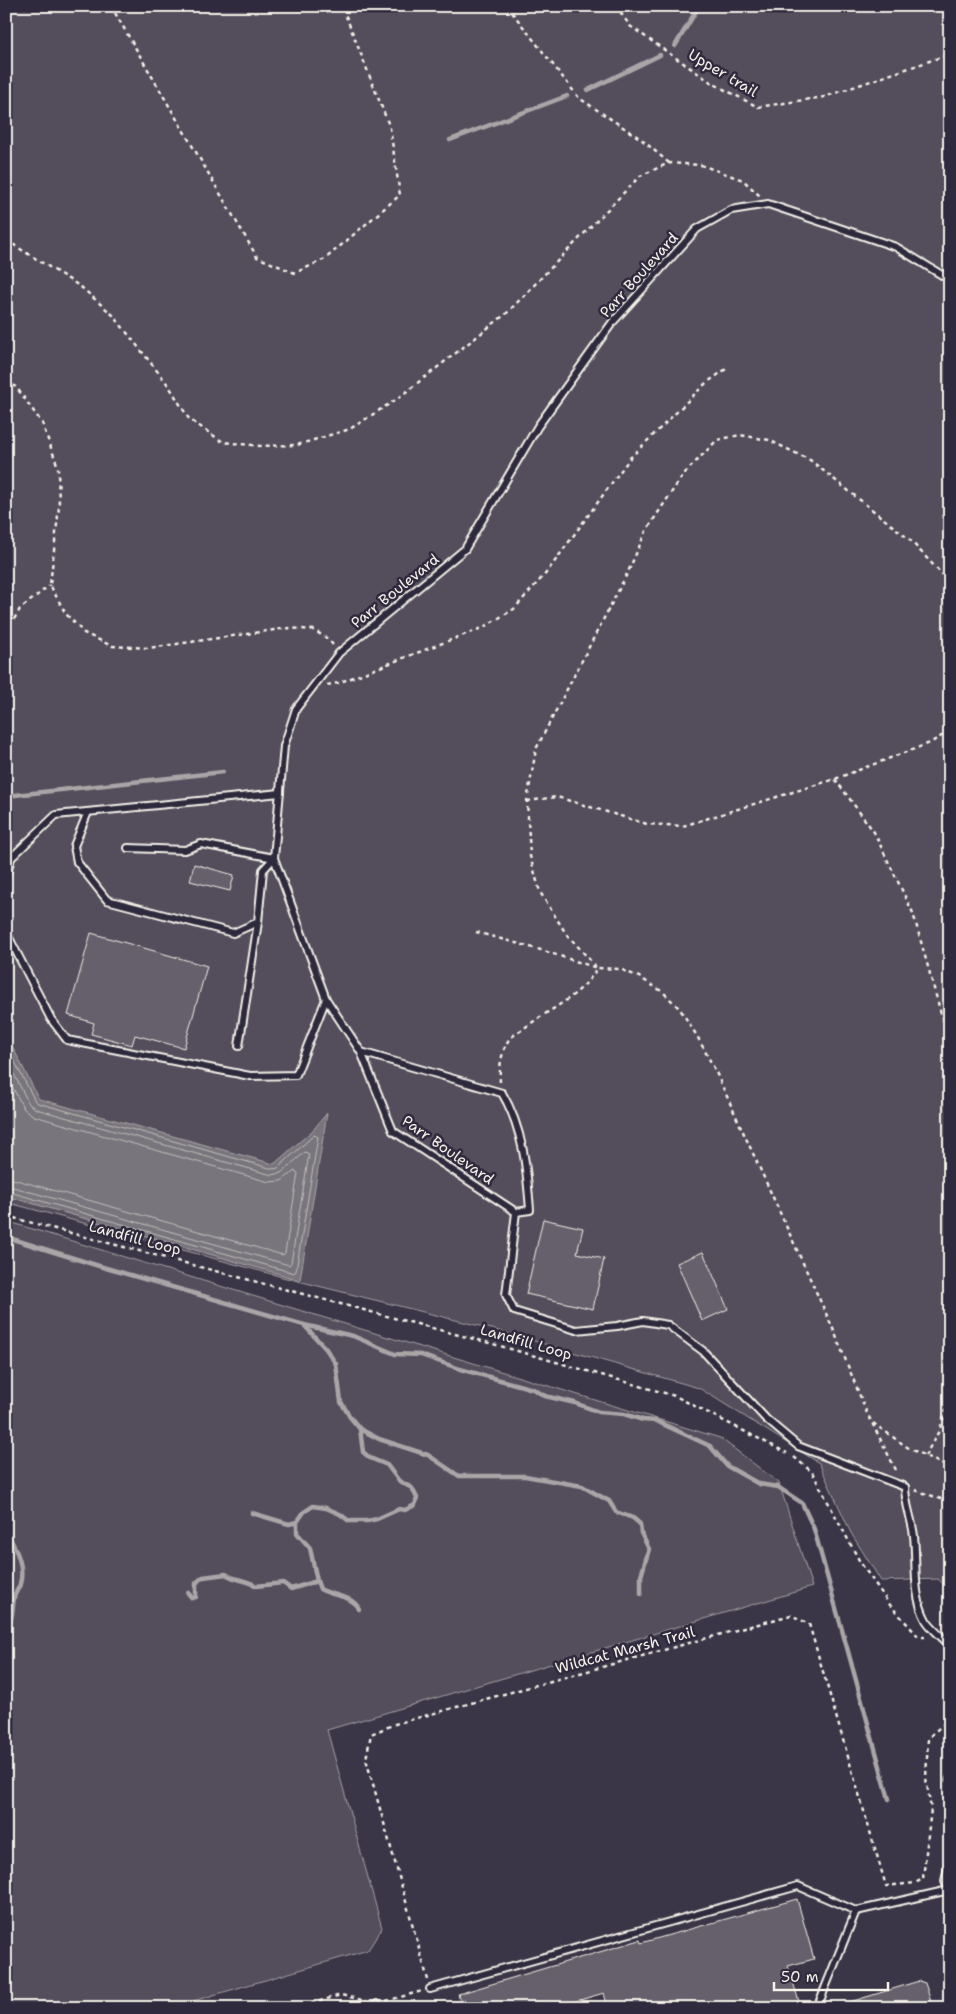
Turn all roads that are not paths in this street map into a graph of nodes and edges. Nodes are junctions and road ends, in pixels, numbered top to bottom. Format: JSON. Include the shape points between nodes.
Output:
{"nodes":[{"id":1,"x":950,"y":280,"type":"edge"},
{"id":2,"x":280,"y":793,"type":"junction"},
{"id":3,"x":88,"y":812,"type":"junction"},
{"id":4,"x":128,"y":848,"type":"dead end"},
{"id":5,"x":274,"y":858,"type":"junction"},
{"id":6,"x":6,"y":877,"type":"edge"},
{"id":7,"x":258,"y":922,"type":"junction"},
{"id":8,"x":6,"y":932,"type":"edge"},
{"id":9,"x":326,"y":999,"type":"junction"},
{"id":10,"x":239,"y":1046,"type":"dead end"},
{"id":11,"x":361,"y":1052,"type":"junction"},
{"id":12,"x":516,"y":1212,"type":"junction"},
{"id":13,"x":950,"y":1646,"type":"edge"},
{"id":14,"x":950,"y":1859,"type":"edge"},
{"id":15,"x":949,"y":1892,"type":"edge"},
{"id":16,"x":856,"y":1911,"type":"junction"},
{"id":17,"x":430,"y":1989,"type":"road end"},
{"id":18,"x":816,"y":2008,"type":"edge"}],
"edges":[{"from":1,"to":2,"type":"lane","name":"Parr Boulevard","via":[[896,247],[768,204],[731,210],[697,228],[612,323],[538,426],[465,549],[339,653],[311,687],[296,709],[284,746]]},
{"from":2,"to":3,"type":"lane"},
{"from":2,"to":5,"type":"lane","name":"Parr Boulevard"},
{"from":3,"to":6,"type":"lane","via":[[56,815],[11,858]]},
{"from":3,"to":7,"type":"lane","via":[[74,846],[77,862],[108,900],[233,933]]},
{"from":4,"to":5,"type":"lane","via":[[185,850],[200,844]]},
{"from":5,"to":7,"type":"lane","via":[[263,870]]},
{"from":5,"to":9,"type":"lane","name":"Parr Boulevard"},
{"from":7,"to":10,"type":"lane"},
{"from":8,"to":9,"type":"lane","via":[[51,1019],[67,1040],[250,1076],[296,1075]]},
{"from":9,"to":11,"type":"lane","name":"Parr Boulevard"},
{"from":11,"to":12,"type":"lane","name":"Parr Boulevard","via":[[393,1131]]},
{"from":11,"to":12,"type":"lane","via":[[502,1093],[511,1109],[527,1167],[530,1210]]},
{"from":12,"to":13,"type":"lane","via":[[506,1295],[514,1311],[576,1330],[642,1320],[668,1325],[703,1351],[766,1419],[798,1446],[904,1487],[914,1536],[915,1578],[921,1608],[927,1622]]},
{"from":14,"to":15,"type":"lane","via":[[945,1881]]},
{"from":15,"to":16,"type":"lane"},
{"from":16,"to":17,"type":"lane","via":[[798,1886]]},
{"from":16,"to":18,"type":"lane"}]}
